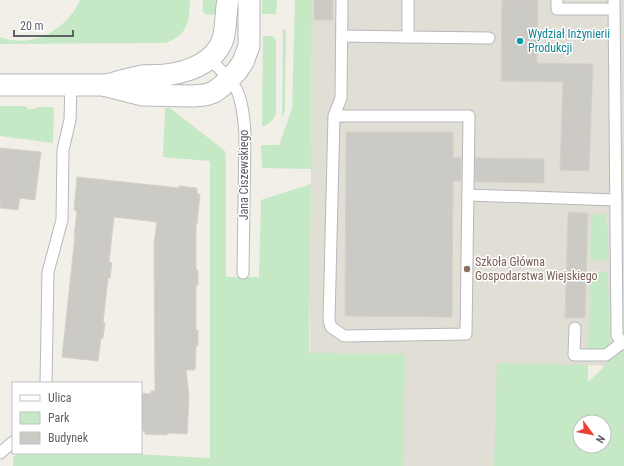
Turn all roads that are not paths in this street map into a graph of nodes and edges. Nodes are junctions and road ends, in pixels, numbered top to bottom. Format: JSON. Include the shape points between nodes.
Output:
{"nodes":[{"id":1,"x":228,"y":0,"type":"edge"},
{"id":2,"x":248,"y":0,"type":"edge"},
{"id":3,"x":342,"y":0,"type":"edge"},
{"id":4,"x":408,"y":0,"type":"edge"},
{"id":5,"x":557,"y":0,"type":"edge"},
{"id":6,"x":614,"y":4,"type":"edge"},
{"id":7,"x":342,"y":36,"type":"junction"},
{"id":8,"x":408,"y":37,"type":"junction"},
{"id":9,"x":489,"y":38,"type":"dead end"},
{"id":10,"x":209,"y":59,"type":"junction"},
{"id":11,"x":229,"y":79,"type":"junction"},
{"id":12,"x":0,"y":85,"type":"edge"},
{"id":13,"x":71,"y":85,"type":"junction"},
{"id":14,"x":103,"y":86,"type":"junction"},
{"id":15,"x":334,"y":116,"type":"junction"},
{"id":16,"x":468,"y":195,"type":"junction"},
{"id":17,"x":616,"y":200,"type":"junction"},
{"id":18,"x":243,"y":273,"type":"dead end"},
{"id":19,"x":575,"y":328,"type":"dead end"},
{"id":20,"x":623,"y":343,"type":"edge"},
{"id":21,"x":46,"y":382,"type":"edge"},
{"id":22,"x":12,"y":443,"type":"edge"},
{"id":23,"x":0,"y":453,"type":"edge"}],
"edges":[{"from":1,"to":10,"type":"street","via":[[226,29],[221,43]]},
{"from":2,"to":11,"type":"street","via":[[249,46],[243,62]]},
{"from":3,"to":7,"type":"lane"},
{"from":4,"to":8,"type":"lane"},
{"from":5,"to":6,"type":"lane","via":[[557,9]]},
{"from":6,"to":17,"type":"lane"},
{"from":7,"to":8,"type":"lane"},
{"from":7,"to":15,"type":"lane","via":[[341,98]]},
{"from":8,"to":9,"type":"lane"},
{"from":10,"to":11,"type":"lane","name":"Jana Ciszewskiego"},
{"from":10,"to":14,"type":"street","via":[[190,70],[167,75],[142,76]]},
{"from":11,"to":14,"type":"street","via":[[214,92],[192,96],[143,95]]},
{"from":11,"to":18,"type":"lane","name":"Jana Ciszewskiego","via":[[238,91],[243,112]]},
{"from":12,"to":13,"type":"street"},
{"from":13,"to":14,"type":"street"},
{"from":13,"to":21,"type":"lane","via":[[70,120],[63,150],[62,220],[48,272]]},
{"from":15,"to":16,"type":"lane","via":[[469,116]]},
{"from":15,"to":16,"type":"lane","via":[[329,320],[331,327],[344,336],[466,334]]},
{"from":16,"to":17,"type":"lane"},
{"from":17,"to":20,"type":"lane","via":[[618,335]]},
{"from":19,"to":20,"type":"lane","via":[[574,355],[606,355]]},
{"from":22,"to":23,"type":"lane"}]}
